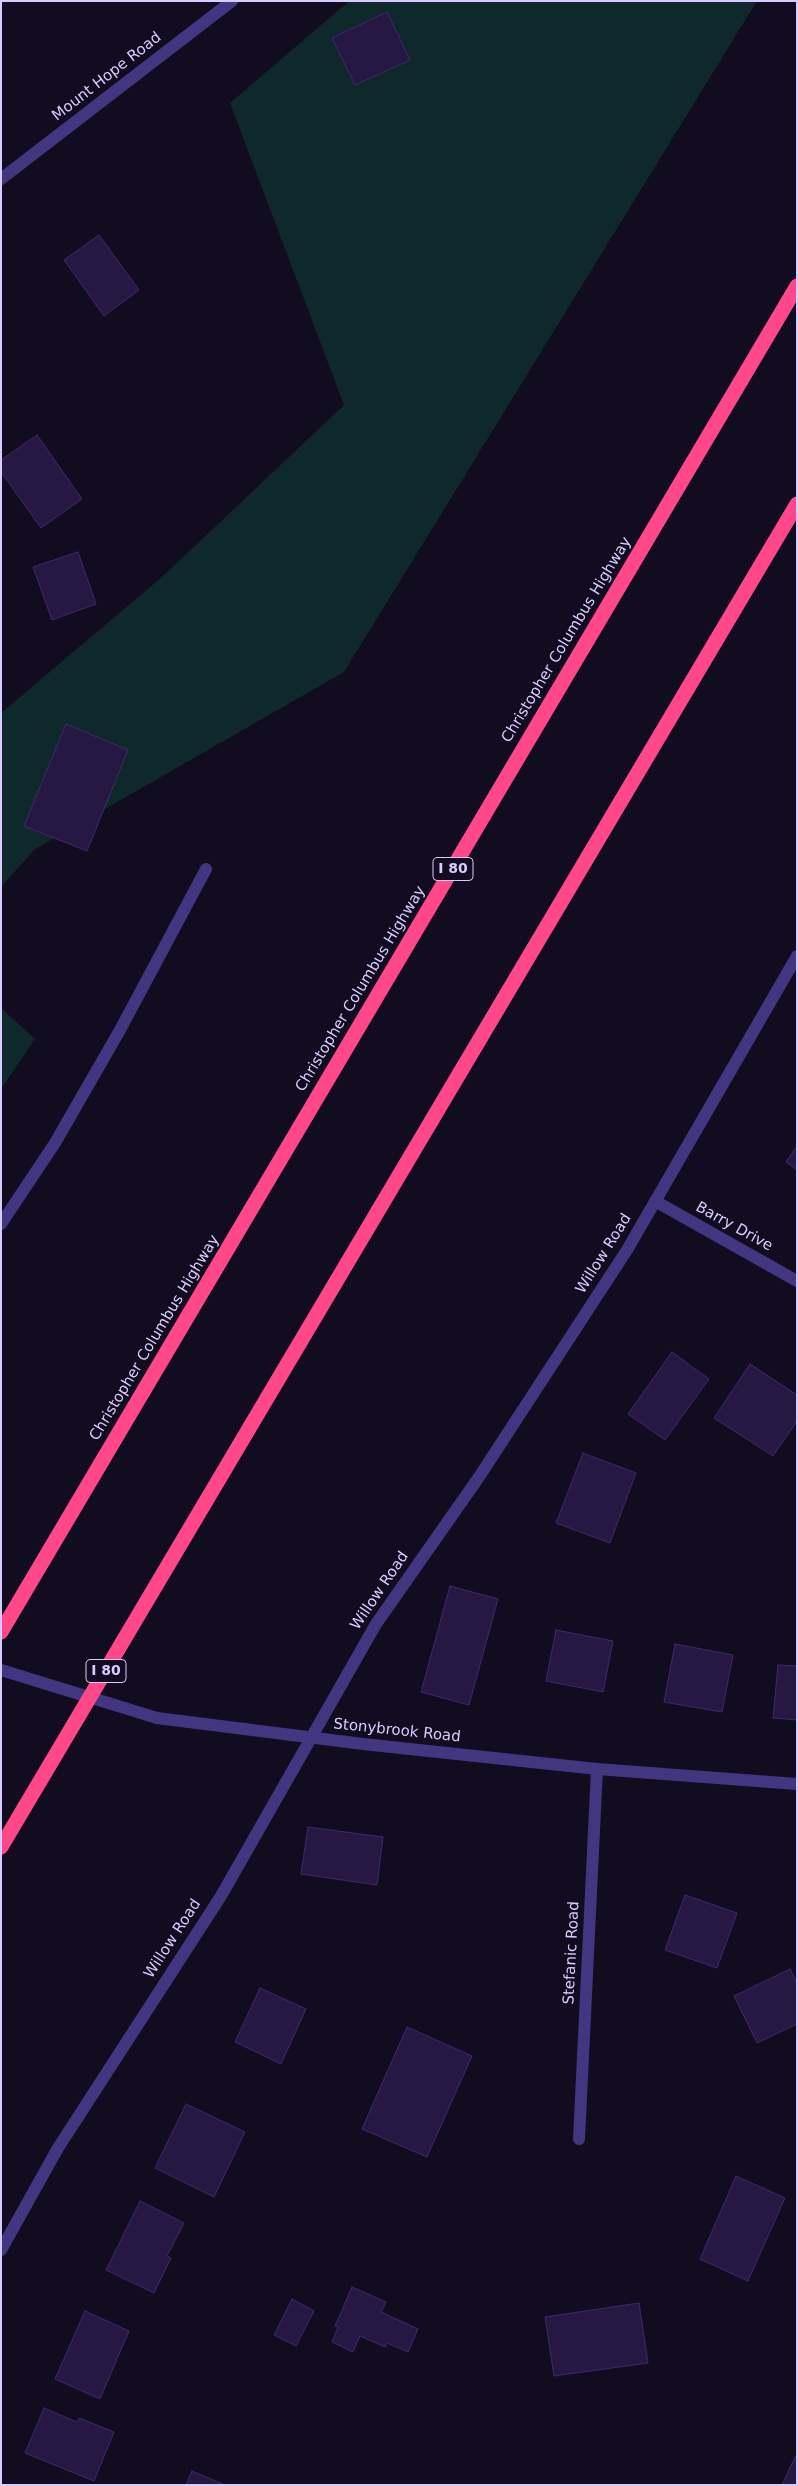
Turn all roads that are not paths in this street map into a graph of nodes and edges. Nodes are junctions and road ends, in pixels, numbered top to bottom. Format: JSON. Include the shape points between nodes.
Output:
{"nodes":[{"id":1,"x":232,"y":1,"type":"edge"},
{"id":2,"x":1,"y":179,"type":"edge"},
{"id":3,"x":797,"y":286,"type":"edge"},
{"id":4,"x":797,"y":504,"type":"edge"},
{"id":5,"x":206,"y":869,"type":"dead end"},
{"id":6,"x":797,"y":956,"type":"edge"},
{"id":7,"x":655,"y":1201,"type":"junction"},
{"id":8,"x":1,"y":1224,"type":"edge"},
{"id":9,"x":797,"y":1281,"type":"edge"},
{"id":10,"x":1,"y":1632,"type":"edge"},
{"id":11,"x":1,"y":1670,"type":"edge"},
{"id":12,"x":311,"y":1738,"type":"junction"},
{"id":13,"x":596,"y":1769,"type":"junction"},
{"id":14,"x":797,"y":1784,"type":"edge"},
{"id":15,"x":1,"y":1848,"type":"edge"},
{"id":16,"x":579,"y":2138,"type":"dead end"},
{"id":17,"x":1,"y":2250,"type":"edge"}],
"edges":[{"from":1,"to":2,"type":"street","name":"Mount Hope Road"},
{"from":3,"to":10,"type":"highway","name":"Christopher Columbus Highway","number":"I 80"},
{"from":4,"to":15,"type":"highway","number":"I 80"},
{"from":5,"to":8,"type":"street","via":[[55,1143]]},
{"from":6,"to":7,"type":"street","name":"Willow Road"},
{"from":7,"to":9,"type":"street","name":"Barry Drive"},
{"from":7,"to":12,"type":"street","name":"Willow Road","via":[[627,1250],[484,1469],[376,1624]]},
{"from":11,"to":12,"type":"street","name":"Stonybrook Road","via":[[157,1718]]},
{"from":12,"to":13,"type":"street","name":"Stonybrook Road"},
{"from":12,"to":17,"type":"street","name":"Willow Road","via":[[221,1896],[58,2148]]},
{"from":13,"to":14,"type":"street","name":"Stonybrook Road"},
{"from":13,"to":16,"type":"street","name":"Stefanic Road"}]}
